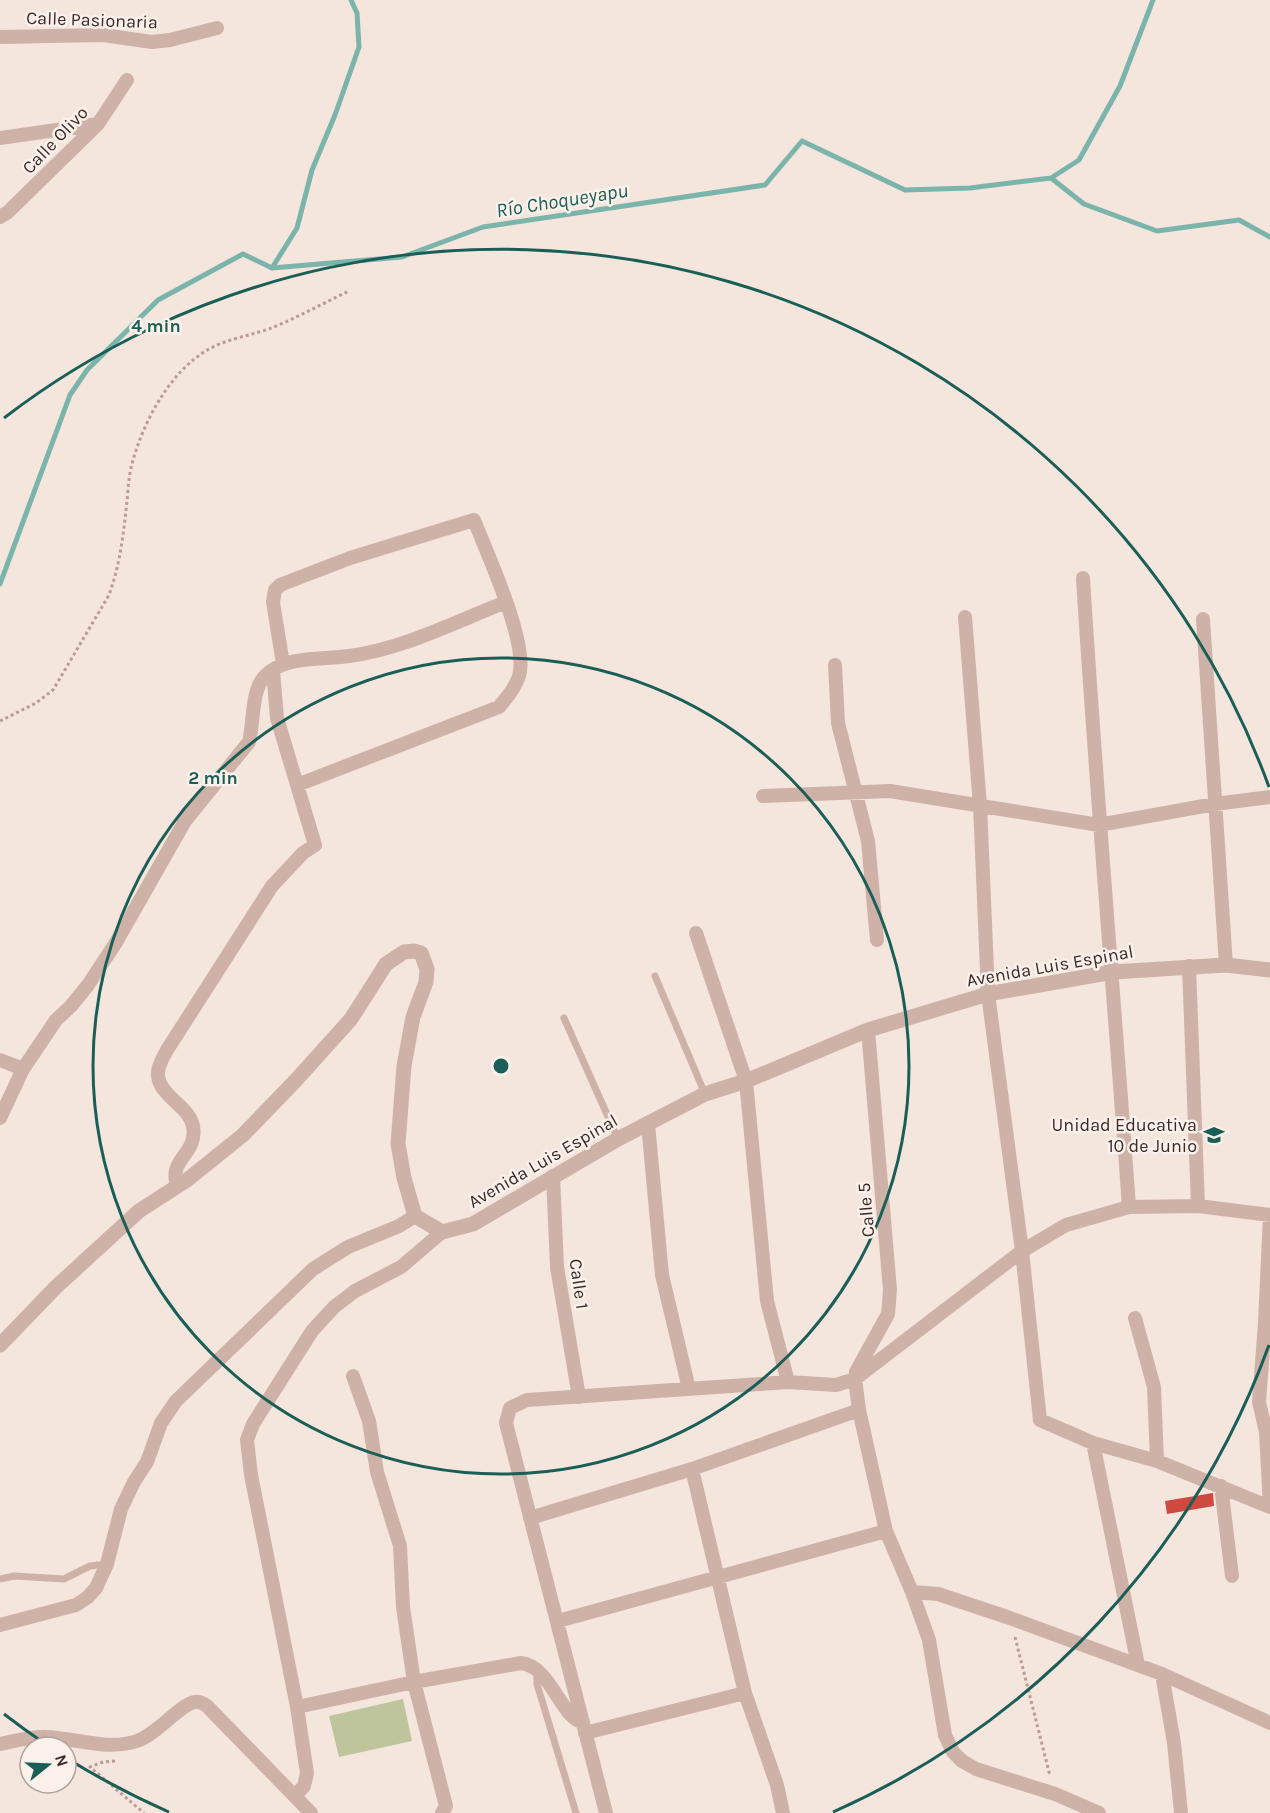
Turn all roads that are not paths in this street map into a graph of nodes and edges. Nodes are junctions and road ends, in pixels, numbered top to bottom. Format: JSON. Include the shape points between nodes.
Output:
{"nodes":[{"id":1,"x":217,"y":28,"type":"dead end"},
{"id":2,"x":0,"y":37,"type":"edge"},
{"id":3,"x":127,"y":80,"type":"dead end"},
{"id":4,"x":98,"y":124,"type":"junction"},
{"id":5,"x":0,"y":138,"type":"edge"},
{"id":6,"x":0,"y":217,"type":"edge"},
{"id":7,"x":1083,"y":578,"type":"dead end"},
{"id":8,"x":506,"y":602,"type":"junction"},
{"id":9,"x":965,"y":617,"type":"dead end"},
{"id":10,"x":1203,"y":619,"type":"dead end"},
{"id":11,"x":835,"y":665,"type":"dead end"},
{"id":12,"x":278,"y":668,"type":"junction"},
{"id":13,"x":297,"y":785,"type":"junction"},
{"id":14,"x":856,"y":792,"type":"junction"},
{"id":15,"x":764,"y":796,"type":"dead end"},
{"id":16,"x":1270,"y":798,"type":"edge"},
{"id":17,"x":1215,"y":804,"type":"junction"},
{"id":18,"x":980,"y":805,"type":"junction"},
{"id":19,"x":1099,"y":825,"type":"junction"},
{"id":20,"x":696,"y":933,"type":"dead end"},
{"id":21,"x":877,"y":940,"type":"dead end"},
{"id":22,"x":1226,"y":965,"type":"junction"},
{"id":23,"x":1189,"y":966,"type":"junction"},
{"id":24,"x":1270,"y":970,"type":"edge"},
{"id":25,"x":1113,"y":972,"type":"junction"},
{"id":26,"x":655,"y":976,"type":"dead end"},
{"id":27,"x":988,"y":994,"type":"junction"},
{"id":28,"x":564,"y":1018,"type":"dead end"},
{"id":29,"x":868,"y":1030,"type":"junction"},
{"id":30,"x":0,"y":1060,"type":"edge"},
{"id":31,"x":23,"y":1069,"type":"junction"},
{"id":32,"x":746,"y":1081,"type":"junction"},
{"id":33,"x":705,"y":1094,"type":"junction"},
{"id":34,"x":0,"y":1118,"type":"edge"},
{"id":35,"x":648,"y":1124,"type":"junction"},
{"id":36,"x":618,"y":1139,"type":"junction"},
{"id":37,"x":554,"y":1176,"type":"junction"},
{"id":38,"x":177,"y":1186,"type":"junction"},
{"id":39,"x":1198,"y":1206,"type":"junction"},
{"id":40,"x":1129,"y":1207,"type":"junction"},
{"id":41,"x":1270,"y":1215,"type":"edge"},
{"id":42,"x":415,"y":1216,"type":"junction"},
{"id":43,"x":442,"y":1232,"type":"junction"},
{"id":44,"x":1022,"y":1251,"type":"junction"},
{"id":45,"x":1135,"y":1318,"type":"dead end"},
{"id":46,"x":0,"y":1345,"type":"edge"},
{"id":47,"x":352,"y":1376,"type":"dead end"},
{"id":48,"x":855,"y":1379,"type":"junction"},
{"id":49,"x":788,"y":1382,"type":"junction"},
{"id":50,"x":689,"y":1389,"type":"junction"},
{"id":51,"x":579,"y":1397,"type":"junction"},
{"id":52,"x":859,"y":1410,"type":"junction"},
{"id":53,"x":1093,"y":1443,"type":"junction"},
{"id":54,"x":1157,"y":1461,"type":"junction"},
{"id":55,"x":693,"y":1469,"type":"junction"},
{"id":56,"x":1221,"y":1486,"type":"junction"},
{"id":57,"x":1270,"y":1507,"type":"edge"},
{"id":58,"x":530,"y":1518,"type":"junction"},
{"id":59,"x":886,"y":1531,"type":"junction"},
{"id":60,"x":107,"y":1564,"type":"junction"},
{"id":61,"x":719,"y":1576,"type":"junction"},
{"id":62,"x":1232,"y":1576,"type":"dead end"},
{"id":63,"x":0,"y":1578,"type":"edge"},
{"id":64,"x":912,"y":1592,"type":"junction"},
{"id":65,"x":558,"y":1621,"type":"junction"},
{"id":66,"x":0,"y":1624,"type":"edge"},
{"id":67,"x":1138,"y":1665,"type":"junction"},
{"id":68,"x":537,"y":1670,"type":"junction"},
{"id":69,"x":1162,"y":1674,"type":"junction"},
{"id":70,"x":414,"y":1682,"type":"junction"},
{"id":71,"x":746,"y":1693,"type":"junction"},
{"id":72,"x":297,"y":1707,"type":"junction"},
{"id":73,"x":1270,"y":1723,"type":"edge"},
{"id":74,"x":584,"y":1728,"type":"junction"},
{"id":75,"x":0,"y":1744,"type":"edge"},
{"id":76,"x":295,"y":1796,"type":"junction"},
{"id":77,"x":602,"y":1812,"type":"edge"},
{"id":78,"x":311,"y":1813,"type":"edge"},
{"id":79,"x":442,"y":1813,"type":"edge"},
{"id":80,"x":576,"y":1813,"type":"edge"},
{"id":81,"x":783,"y":1813,"type":"edge"},
{"id":82,"x":1098,"y":1813,"type":"edge"},
{"id":83,"x":1181,"y":1813,"type":"edge"}],
"edges":[{"from":1,"to":2,"type":"street","name":"Calle Pasionaria","via":[[152,42],[103,35]]},
{"from":3,"to":4,"type":"street","name":"Calle Olivo"},
{"from":4,"to":5,"type":"street"},
{"from":4,"to":6,"type":"street","name":"Calle Olivo"},
{"from":7,"to":19,"type":"street"},
{"from":8,"to":12,"type":"street","via":[[379,650]]},
{"from":8,"to":12,"type":"street","via":[[474,520],[350,558],[280,585],[273,602]]},
{"from":8,"to":13,"type":"street","via":[[520,648],[520,675],[499,707]]},
{"from":9,"to":18,"type":"street"},
{"from":10,"to":17,"type":"street"},
{"from":11,"to":14,"type":"street","via":[[838,723]]},
{"from":12,"to":13,"type":"street","via":[[277,718]]},
{"from":12,"to":31,"type":"street","via":[[264,676],[257,691],[249,742],[185,821],[115,944]]},
{"from":13,"to":38,"type":"street","via":[[315,845],[272,886],[158,1069],[163,1088],[189,1116],[193,1127],[191,1147],[176,1167]]},
{"from":14,"to":15,"type":"street"},
{"from":14,"to":18,"type":"street","via":[[890,791]]},
{"from":14,"to":21,"type":"street","via":[[868,841]]},
{"from":16,"to":17,"type":"street"},
{"from":17,"to":19,"type":"street"},
{"from":17,"to":22,"type":"street"},
{"from":18,"to":19,"type":"street"},
{"from":18,"to":27,"type":"street"},
{"from":19,"to":25,"type":"street"},
{"from":20,"to":32,"type":"street"},
{"from":22,"to":23,"type":"street","name":"Avenida Luis Espinal"},
{"from":22,"to":24,"type":"street","name":"Avenida Luis Espinal"},
{"from":23,"to":25,"type":"street","name":"Avenida Luis Espinal"},
{"from":23,"to":39,"type":"street"},
{"from":25,"to":27,"type":"street","name":"Avenida Luis Espinal"},
{"from":25,"to":40,"type":"street"},
{"from":26,"to":33,"type":"lane"},
{"from":27,"to":29,"type":"street","name":"Avenida Luis Espinal"},
{"from":27,"to":44,"type":"street"},
{"from":28,"to":36,"type":"lane"},
{"from":29,"to":32,"type":"street","name":"Avenida Luis Espinal"},
{"from":29,"to":48,"type":"street","name":"Calle 5","via":[[890,1290],[888,1314]]},
{"from":30,"to":31,"type":"street"},
{"from":31,"to":34,"type":"street"},
{"from":32,"to":33,"type":"street","name":"Avenida Luis Espinal"},
{"from":32,"to":49,"type":"street","via":[[767,1301]]},
{"from":33,"to":35,"type":"street","name":"Avenida Luis Espinal"},
{"from":35,"to":36,"type":"street","name":"Avenida Luis Espinal"},
{"from":35,"to":50,"type":"street","via":[[662,1275]]},
{"from":36,"to":37,"type":"street","name":"Avenida Luis Espinal"},
{"from":37,"to":43,"type":"street","name":"Avenida Luis Espinal","via":[[473,1224]]},
{"from":37,"to":51,"type":"street","name":"Calle 1","via":[[557,1267]]},
{"from":38,"to":42,"type":"street","via":[[243,1135],[297,1079],[351,1019],[386,964],[404,952],[414,951],[421,953],[427,976],[412,1017],[398,1144]]},
{"from":38,"to":46,"type":"street","via":[[139,1211]]},
{"from":39,"to":40,"type":"street"},
{"from":39,"to":41,"type":"street"},
{"from":40,"to":44,"type":"street","via":[[1066,1225]]},
{"from":41,"to":57,"type":"street","via":[[1259,1402],[1266,1432]]},
{"from":42,"to":43,"type":"street"},
{"from":42,"to":60,"type":"street","via":[[348,1247],[313,1269],[176,1401],[161,1423],[147,1462],[121,1509]]},
{"from":43,"to":72,"type":"street","via":[[401,1267],[334,1307],[312,1331],[253,1424],[247,1440]]},
{"from":44,"to":48,"type":"street"},
{"from":44,"to":53,"type":"street","via":[[1040,1420]]},
{"from":45,"to":54,"type":"street","via":[[1154,1386]]},
{"from":47,"to":70,"type":"street","via":[[369,1421],[377,1472],[400,1546]]},
{"from":48,"to":49,"type":"street","via":[[836,1384]]},
{"from":48,"to":52,"type":"street"},
{"from":49,"to":50,"type":"street"},
{"from":50,"to":51,"type":"street"},
{"from":51,"to":58,"type":"street","via":[[527,1400],[510,1408],[506,1423]]},
{"from":52,"to":55,"type":"street"},
{"from":52,"to":59,"type":"street"},
{"from":53,"to":54,"type":"street"},
{"from":53,"to":67,"type":"street"},
{"from":54,"to":56,"type":"street"},
{"from":55,"to":58,"type":"street"},
{"from":55,"to":61,"type":"street"},
{"from":56,"to":57,"type":"street"},
{"from":56,"to":62,"type":"street"},
{"from":58,"to":65,"type":"street"},
{"from":59,"to":61,"type":"street"},
{"from":59,"to":64,"type":"street"},
{"from":60,"to":63,"type":"lane","via":[[90,1566],[64,1579]]},
{"from":60,"to":66,"type":"street","via":[[96,1588],[76,1605]]},
{"from":61,"to":65,"type":"street"},
{"from":61,"to":71,"type":"street"},
{"from":64,"to":67,"type":"street","via":[[938,1594]]},
{"from":64,"to":82,"type":"street","via":[[929,1640],[945,1736],[953,1752],[976,1769],[1055,1794]]},
{"from":65,"to":74,"type":"street"},
{"from":67,"to":69,"type":"street"},
{"from":68,"to":70,"type":"street","via":[[520,1663]]},
{"from":68,"to":74,"type":"street","via":[[571,1717]]},
{"from":68,"to":80,"type":"lane","via":[[539,1690]]},
{"from":69,"to":73,"type":"street"},
{"from":69,"to":83,"type":"street"},
{"from":70,"to":72,"type":"street"},
{"from":70,"to":79,"type":"street","via":[[446,1806]]},
{"from":71,"to":74,"type":"street"},
{"from":71,"to":81,"type":"street"},
{"from":72,"to":76,"type":"street","via":[[307,1773],[304,1786]]},
{"from":74,"to":77,"type":"street"},
{"from":75,"to":76,"type":"street","via":[[42,1736],[119,1745],[153,1733],[188,1705],[201,1702]]},
{"from":76,"to":78,"type":"street"}]}
